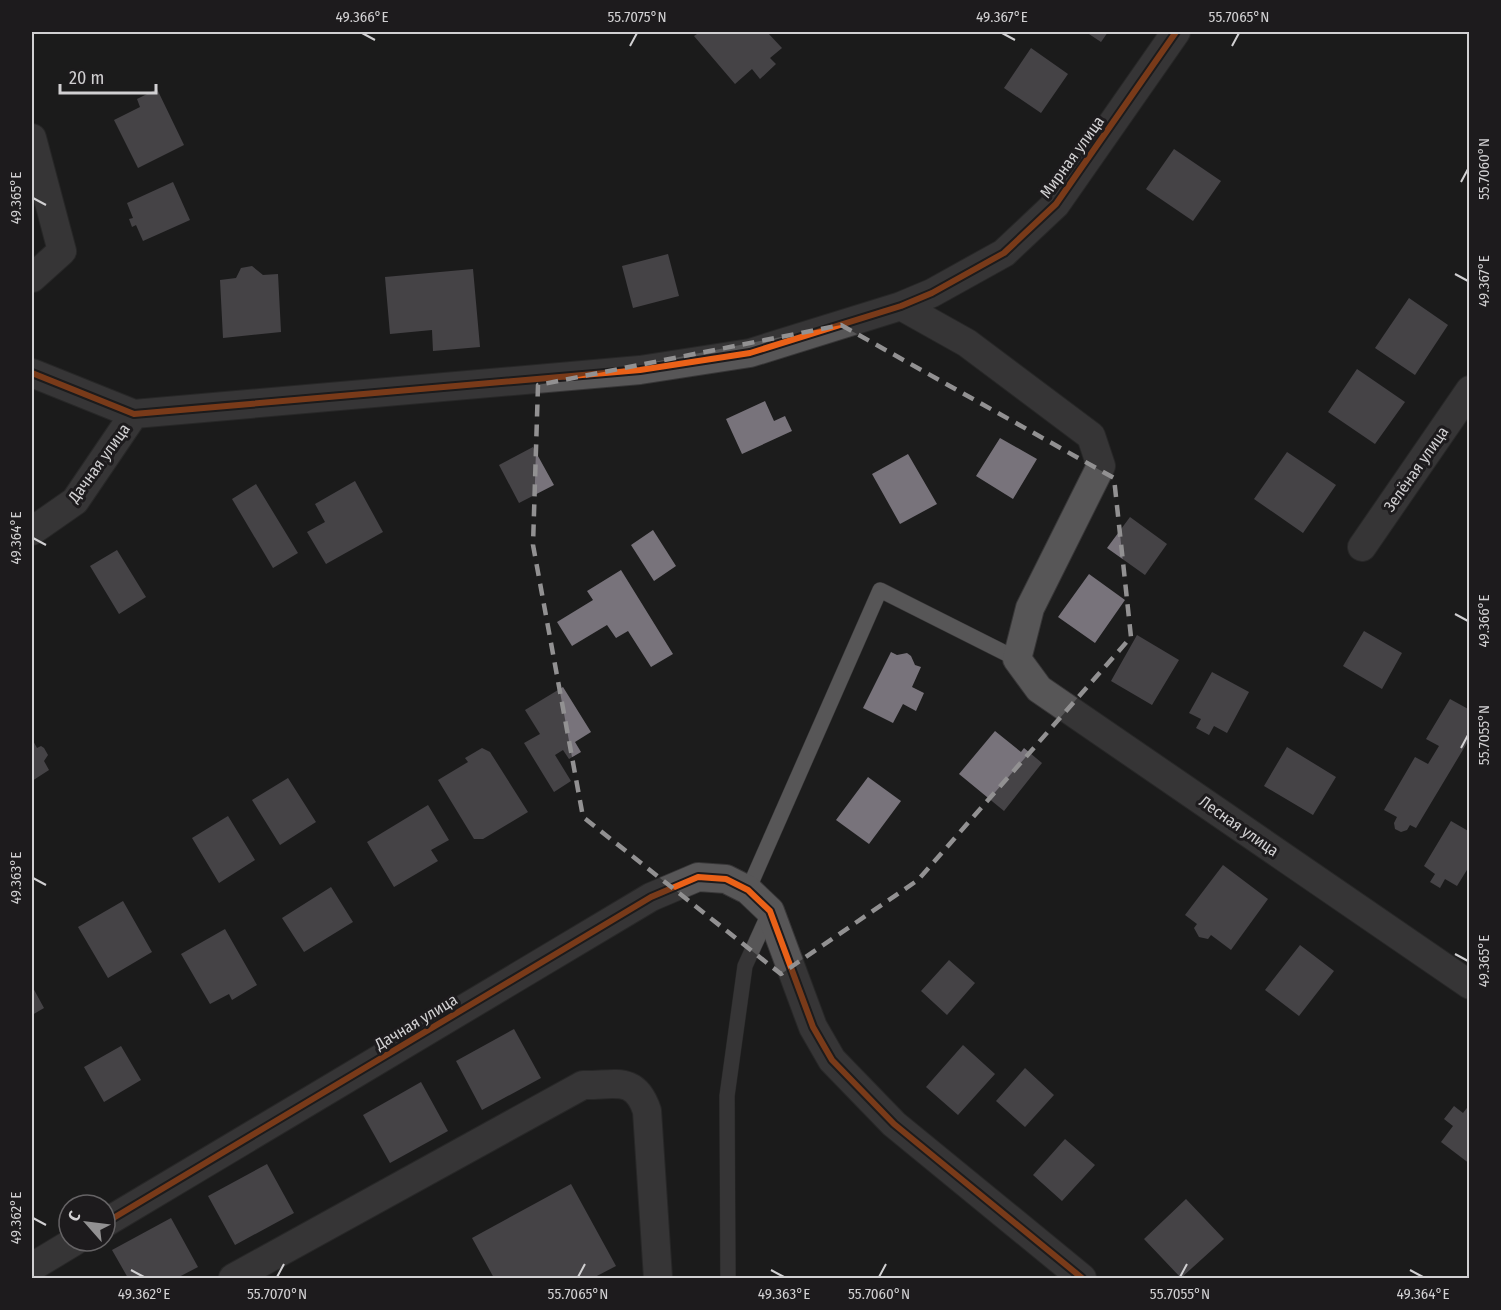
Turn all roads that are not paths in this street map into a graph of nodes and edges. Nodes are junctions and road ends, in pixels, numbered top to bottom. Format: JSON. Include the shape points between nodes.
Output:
{"nodes":[{"id":1,"x":1176,"y":32,"type":"edge"},
{"id":2,"x":32,"y":138,"type":"edge"},
{"id":3,"x":32,"y":278,"type":"edge"},
{"id":4,"x":901,"y":306,"type":"junction"},
{"id":5,"x":32,"y":373,"type":"edge"},
{"id":6,"x":1470,"y":390,"type":"edge"},
{"id":7,"x":134,"y":414,"type":"junction"},
{"id":8,"x":32,"y":531,"type":"edge"},
{"id":9,"x":1362,"y":547,"type":"dead end"},
{"id":10,"x":1017,"y":659,"type":"junction"},
{"id":11,"x":748,"y":890,"type":"junction"},
{"id":12,"x":770,"y":911,"type":"junction"},
{"id":13,"x":1470,"y":985,"type":"edge"},
{"id":14,"x":117,"y":1216,"type":"edge"},
{"id":15,"x":57,"y":1252,"type":"edge"},
{"id":16,"x":32,"y":1267,"type":"edge"},
{"id":17,"x":233,"y":1278,"type":"edge"},
{"id":18,"x":658,"y":1278,"type":"edge"},
{"id":19,"x":728,"y":1278,"type":"edge"},
{"id":20,"x":1082,"y":1278,"type":"edge"}],
"edges":[{"from":1,"to":4,"type":"street","name":"Мирная улица","via":[[1056,204],[1004,253]]},
{"from":2,"to":3,"type":"street","via":[[62,251]]},
{"from":4,"to":7,"type":"street","name":"Мирная улица","via":[[750,353],[640,370]]},
{"from":4,"to":10,"type":"street","via":[[968,343],[1082,429],[1091,436],[1098,456],[1101,466],[1030,608]]},
{"from":5,"to":7,"type":"street"},
{"from":6,"to":9,"type":"street","name":"Зелёная улица"},
{"from":7,"to":8,"type":"street","name":"Дачная улица","via":[[75,501]]},
{"from":10,"to":11,"type":"lane","via":[[880,590]]},
{"from":10,"to":13,"type":"street","name":"Лесная улица","via":[[1039,689]]},
{"from":11,"to":12,"type":"street"},
{"from":11,"to":14,"type":"street","name":"Дачная улица","via":[[726,879],[698,877],[651,897]]},
{"from":12,"to":19,"type":"lane","via":[[745,966],[727,1096]]},
{"from":12,"to":20,"type":"street","via":[[813,1027],[832,1060],[894,1124]]},
{"from":15,"to":16,"type":"street"},
{"from":17,"to":18,"type":"street","via":[[583,1085],[620,1083],[633,1088],[647,1111]]}]}
